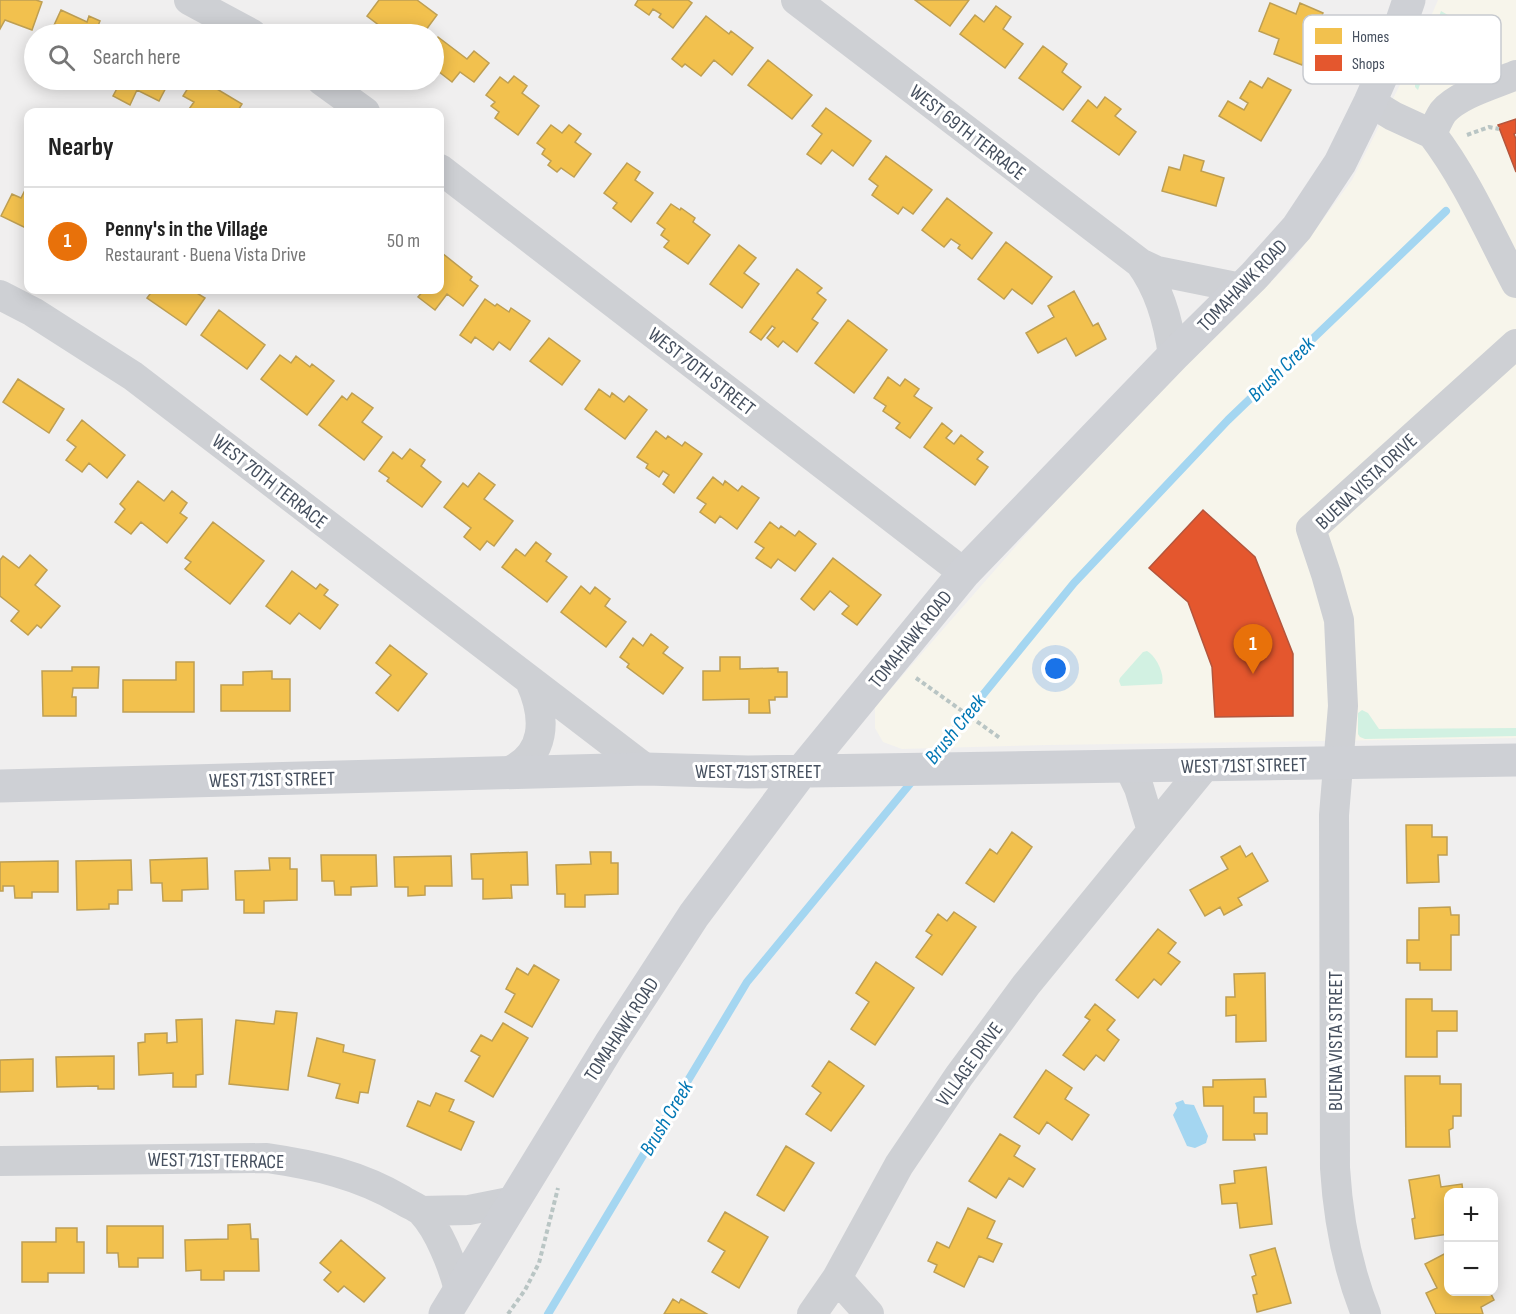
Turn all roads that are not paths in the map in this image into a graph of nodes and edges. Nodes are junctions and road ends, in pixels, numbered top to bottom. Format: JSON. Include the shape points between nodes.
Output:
{"nodes":[{"id":1,"x":189,"y":0,"type":"edge"},
{"id":2,"x":796,"y":0,"type":"edge"},
{"id":3,"x":1410,"y":0,"type":"edge"},
{"id":4,"x":1404,"y":15,"type":"edge"},
{"id":5,"x":233,"y":24,"type":"edge"},
{"id":6,"x":1516,"y":75,"type":"edge"},
{"id":7,"x":1501,"y":81,"type":"edge"},
{"id":8,"x":1377,"y":84,"type":"edge"},
{"id":9,"x":1494,"y":84,"type":"edge"},
{"id":10,"x":335,"y":90,"type":"edge"},
{"id":11,"x":1370,"y":102,"type":"junction"},
{"id":12,"x":360,"y":108,"type":"edge"},
{"id":13,"x":1445,"y":136,"type":"junction"},
{"id":14,"x":444,"y":173,"type":"edge"},
{"id":15,"x":1140,"y":263,"type":"junction"},
{"id":16,"x":1516,"y":283,"type":"edge"},
{"id":17,"x":1241,"y":288,"type":"junction"},
{"id":18,"x":0,"y":295,"type":"edge"},
{"id":19,"x":1516,"y":344,"type":"edge"},
{"id":20,"x":1173,"y":356,"type":"junction"},
{"id":21,"x":964,"y":573,"type":"junction"},
{"id":22,"x":530,"y":681,"type":"junction"},
{"id":23,"x":1516,"y":760,"type":"edge"},
{"id":24,"x":1338,"y":764,"type":"junction"},
{"id":25,"x":1205,"y":766,"type":"junction"},
{"id":26,"x":1129,"y":767,"type":"junction"},
{"id":27,"x":646,"y":769,"type":"junction"},
{"id":28,"x":801,"y":772,"type":"junction"},
{"id":29,"x":505,"y":773,"type":"junction"},
{"id":30,"x":0,"y":786,"type":"edge"},
{"id":31,"x":1152,"y":831,"type":"junction"},
{"id":32,"x":0,"y":1161,"type":"edge"},
{"id":33,"x":514,"y":1201,"type":"junction"},
{"id":34,"x":421,"y":1211,"type":"junction"},
{"id":35,"x":837,"y":1278,"type":"junction"},
{"id":36,"x":452,"y":1302,"type":"edge"},
{"id":37,"x":812,"y":1314,"type":"edge"},
{"id":38,"x":869,"y":1314,"type":"edge"},
{"id":39,"x":1366,"y":1314,"type":"edge"}],
"edges":[{"from":1,"to":5,"type":"street"},
{"from":2,"to":15,"type":"street","name":"WEST 69TH TERRACE"},
{"from":3,"to":4,"type":"street","name":"TOMAHAWK ROAD"},
{"from":6,"to":7,"type":"street"},
{"from":8,"to":11,"type":"street","name":"TOMAHAWK ROAD"},
{"from":9,"to":13,"type":"street","via":[[1454,102],[1444,112]]},
{"from":10,"to":12,"type":"street"},
{"from":11,"to":13,"type":"street","via":[[1393,116]]},
{"from":11,"to":17,"type":"street","name":"TOMAHAWK ROAD","via":[[1340,163],[1297,228]]},
{"from":13,"to":16,"type":"street","via":[[1449,155]]},
{"from":14,"to":21,"type":"street","name":"WEST 70TH STREET"},
{"from":15,"to":17,"type":"street","name":"WEST 69TH TERRACE","via":[[1157,271]]},
{"from":15,"to":20,"type":"street","name":"WEST 69TH TERRACE","via":[[1161,302]]},
{"from":17,"to":20,"type":"street","name":"TOMAHAWK ROAD"},
{"from":18,"to":22,"type":"street","name":"WEST 70TH TERRACE","via":[[133,376]]},
{"from":19,"to":24,"type":"street","name":"BUENA VISTA DRIVE","via":[[1311,529],[1339,620],[1343,706]]},
{"from":20,"to":21,"type":"street","name":"TOMAHAWK ROAD"},
{"from":21,"to":28,"type":"street","name":"TOMAHAWK ROAD"},
{"from":22,"to":27,"type":"street","name":"WEST 70TH TERRACE"},
{"from":22,"to":29,"type":"street","via":[[541,717],[537,745],[528,760]]},
{"from":23,"to":24,"type":"street","name":"WEST 71ST STREET"},
{"from":24,"to":25,"type":"street","name":"WEST 71ST STREET"},
{"from":24,"to":39,"type":"street","name":"BUENA VISTA STREET","via":[[1334,815],[1335,1168],[1338,1212]]},
{"from":25,"to":26,"type":"street","name":"WEST 71ST STREET"},
{"from":25,"to":31,"type":"street","name":"VILLAGE DRIVE"},
{"from":26,"to":28,"type":"street","name":"WEST 71ST STREET"},
{"from":26,"to":31,"type":"street"},
{"from":27,"to":28,"type":"street","name":"WEST 71ST STREET"},
{"from":27,"to":29,"type":"street","name":"WEST 71ST STREET"},
{"from":28,"to":33,"type":"street","name":"TOMAHAWK ROAD","via":[[694,915]]},
{"from":29,"to":30,"type":"street","name":"WEST 71ST STREET"},
{"from":31,"to":35,"type":"street","name":"VILLAGE DRIVE","via":[[1026,985],[959,1076],[899,1165]]},
{"from":32,"to":34,"type":"street","name":"WEST 71ST TERRACE","via":[[267,1158],[303,1163],[377,1185]]},
{"from":33,"to":34,"type":"street","via":[[469,1210]]},
{"from":33,"to":36,"type":"street","name":"TOMAHAWK ROAD"},
{"from":34,"to":36,"type":"street","name":"WEST 71ST TERRACE","via":[[454,1267]]},
{"from":35,"to":37,"type":"street","name":"VILLAGE DRIVE"},
{"from":35,"to":38,"type":"street"}]}
